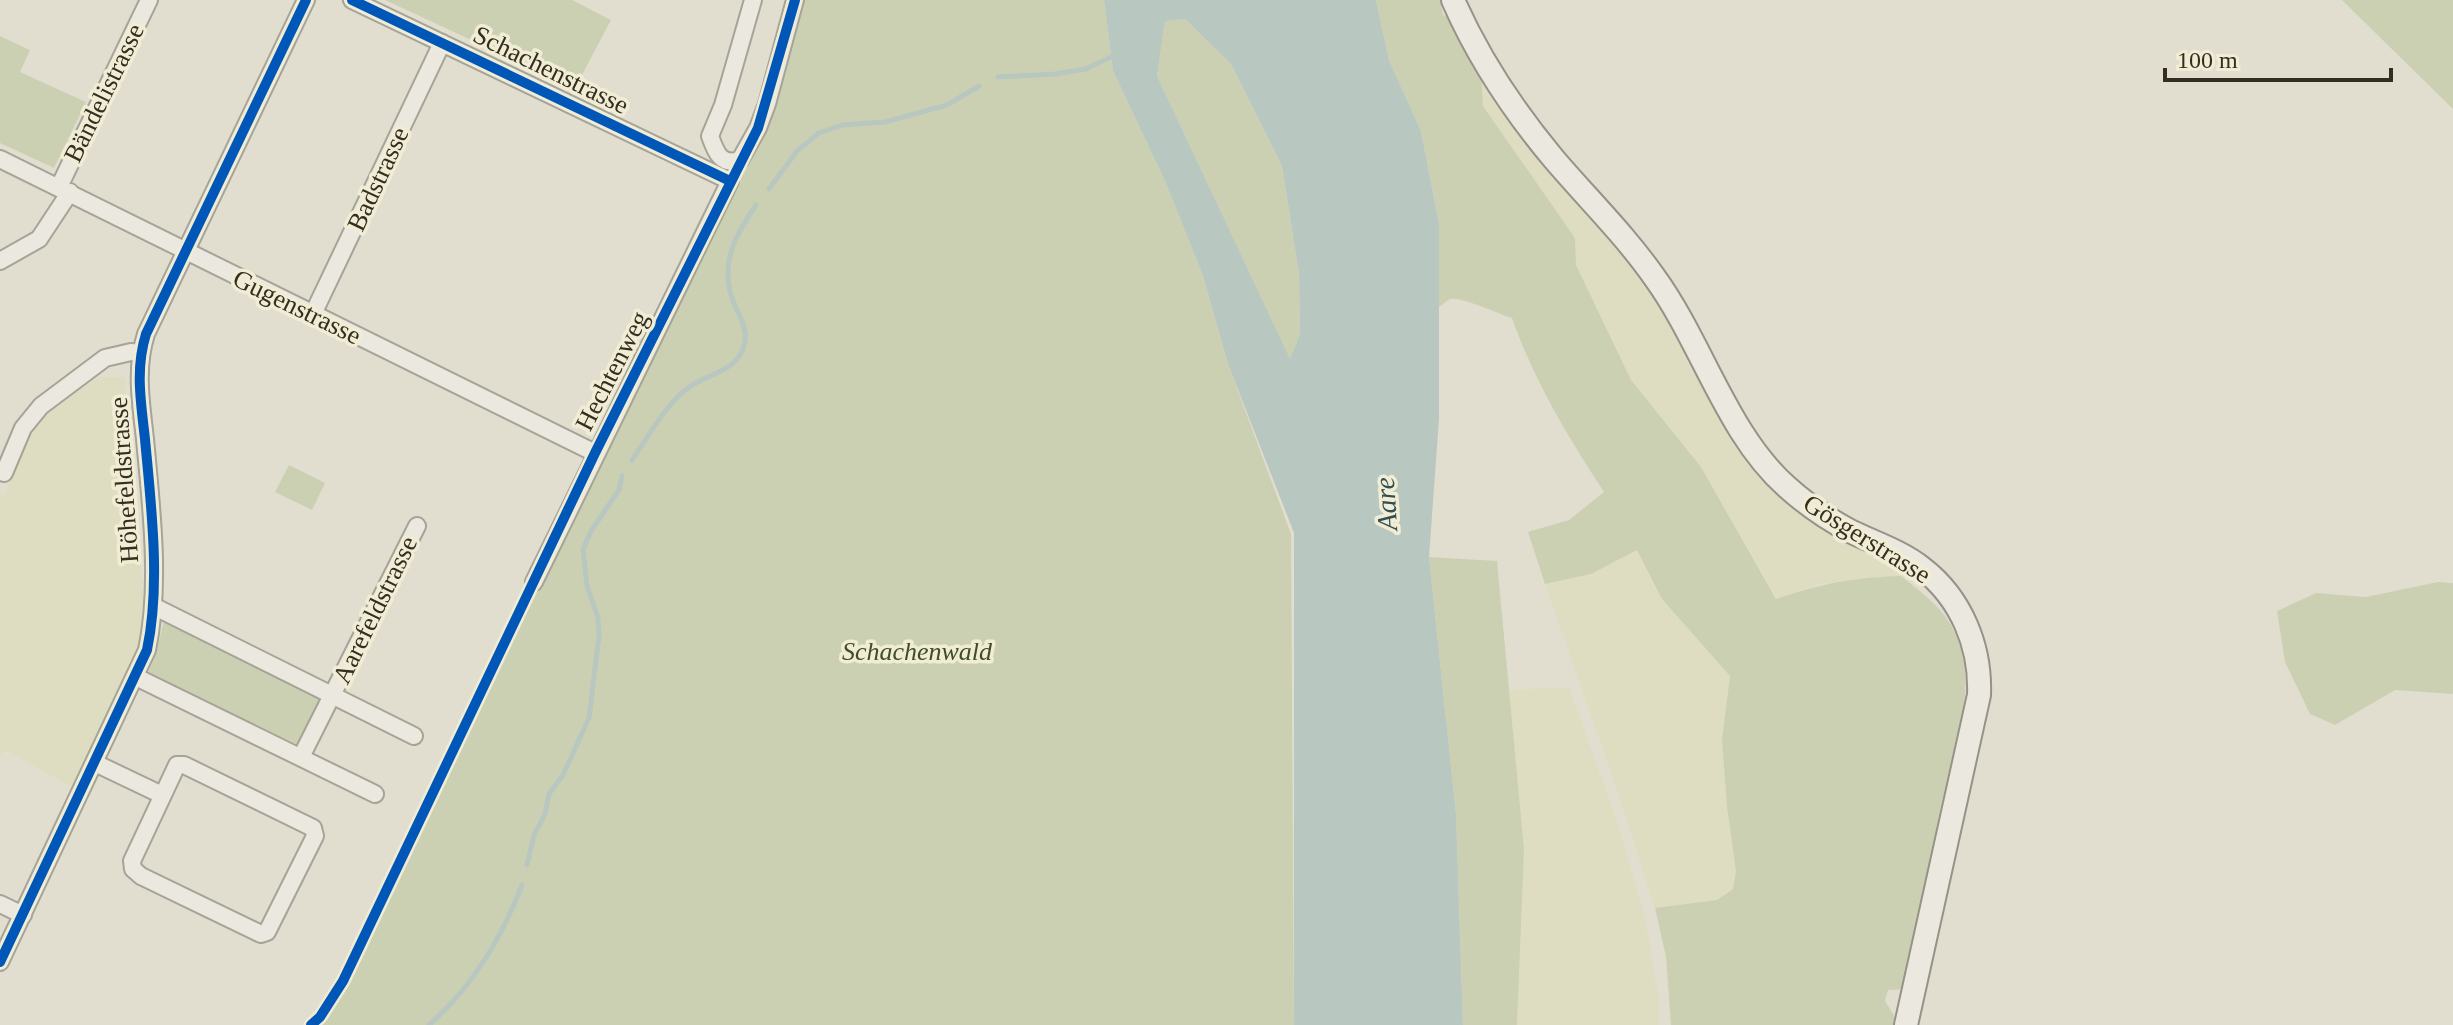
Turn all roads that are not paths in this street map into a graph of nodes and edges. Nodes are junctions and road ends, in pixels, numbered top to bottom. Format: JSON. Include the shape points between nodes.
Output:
{"nodes":[{"id":1,"x":149,"y":0,"type":"edge"},
{"id":2,"x":306,"y":0,"type":"edge"},
{"id":3,"x":352,"y":0,"type":"edge"},
{"id":4,"x":753,"y":0,"type":"edge"},
{"id":5,"x":795,"y":0,"type":"edge"},
{"id":6,"x":1453,"y":0,"type":"edge"},
{"id":7,"x":442,"y":43,"type":"junction"},
{"id":8,"x":0,"y":159,"type":"edge"},
{"id":9,"x":730,"y":181,"type":"joint"},
{"id":10,"x":64,"y":190,"type":"junction"},
{"id":11,"x":186,"y":252,"type":"junction"},
{"id":12,"x":0,"y":261,"type":"edge"},
{"id":13,"x":313,"y":314,"type":"junction"},
{"id":14,"x":140,"y":353,"type":"junction"},
{"id":15,"x":595,"y":453,"type":"junction"},
{"id":16,"x":4,"y":473,"type":"dead end"},
{"id":17,"x":417,"y":526,"type":"dead end"},
{"id":18,"x":534,"y":582,"type":"dead end"},
{"id":19,"x":153,"y":606,"type":"junction"},
{"id":20,"x":136,"y":677,"type":"junction"},
{"id":21,"x":333,"y":693,"type":"junction"},
{"id":22,"x":414,"y":736,"type":"dead end"},
{"id":23,"x":301,"y":757,"type":"junction"},
{"id":24,"x":95,"y":763,"type":"junction"},
{"id":25,"x":375,"y":794,"type":"dead end"},
{"id":26,"x":162,"y":795,"type":"junction"},
{"id":27,"x":0,"y":904,"type":"edge"},
{"id":28,"x":23,"y":915,"type":"junction"},
{"id":29,"x":0,"y":962,"type":"edge"},
{"id":30,"x":1906,"y":1025,"type":"edge"}],
"edges":[{"from":1,"to":10,"type":"street","name":"Bändelistrasse"},
{"from":2,"to":11,"type":"street","name":"Höhefeldstrasse"},
{"from":3,"to":7,"type":"street","name":"Schachenstrasse"},
{"from":4,"to":5,"type":"street","via":[[710,136],[716,151],[731,163],[740,160],[758,128]]},
{"from":6,"to":30,"type":"main road","name":"Gösgerstrasse","via":[[1486,65],[1523,120],[1655,277],[1769,469],[1812,508],[1921,567],[1963,616],[1977,663],[1979,695]]},
{"from":7,"to":9,"type":"street","name":"Schachenstrasse"},
{"from":7,"to":13,"type":"street","name":"Badstrasse"},
{"from":8,"to":10,"type":"street","name":"Gugenstrasse"},
{"from":9,"to":15,"type":"street","name":"Hechtenweg"},
{"from":10,"to":11,"type":"street","name":"Gugenstrasse"},
{"from":10,"to":12,"type":"street","name":"Bändelistrasse","via":[[39,239]]},
{"from":11,"to":13,"type":"street","name":"Gugenstrasse"},
{"from":11,"to":14,"type":"street","name":"Höhefeldstrasse"},
{"from":13,"to":15,"type":"street","name":"Gugenstrasse"},
{"from":14,"to":16,"type":"street","via":[[105,358],[41,406],[23,428]]},
{"from":14,"to":19,"type":"street","name":"Höhefeldstrasse"},
{"from":15,"to":18,"type":"street","name":"Hechtenweg"},
{"from":17,"to":21,"type":"street","name":"Aarefeldstrasse"},
{"from":19,"to":20,"type":"street","name":"Höhefeldstrasse","via":[[147,650]]},
{"from":19,"to":21,"type":"street","name":"Aarefeldstrasse"},
{"from":20,"to":23,"type":"street"},
{"from":20,"to":24,"type":"street","name":"Höhefeldstrasse"},
{"from":21,"to":22,"type":"street","name":"Aarefeldstrasse"},
{"from":21,"to":23,"type":"street","name":"Aarefeldstrasse"},
{"from":23,"to":25,"type":"street"},
{"from":24,"to":26,"type":"street"},
{"from":24,"to":28,"type":"street","name":"Höhefeldstrasse"},
{"from":26,"to":26,"type":"street","via":[[133,869],[261,934],[267,932],[315,836],[313,828],[184,765],[177,765]]},
{"from":27,"to":28,"type":"street"},
{"from":28,"to":29,"type":"street","name":"Höhefeldstrasse"}]}
